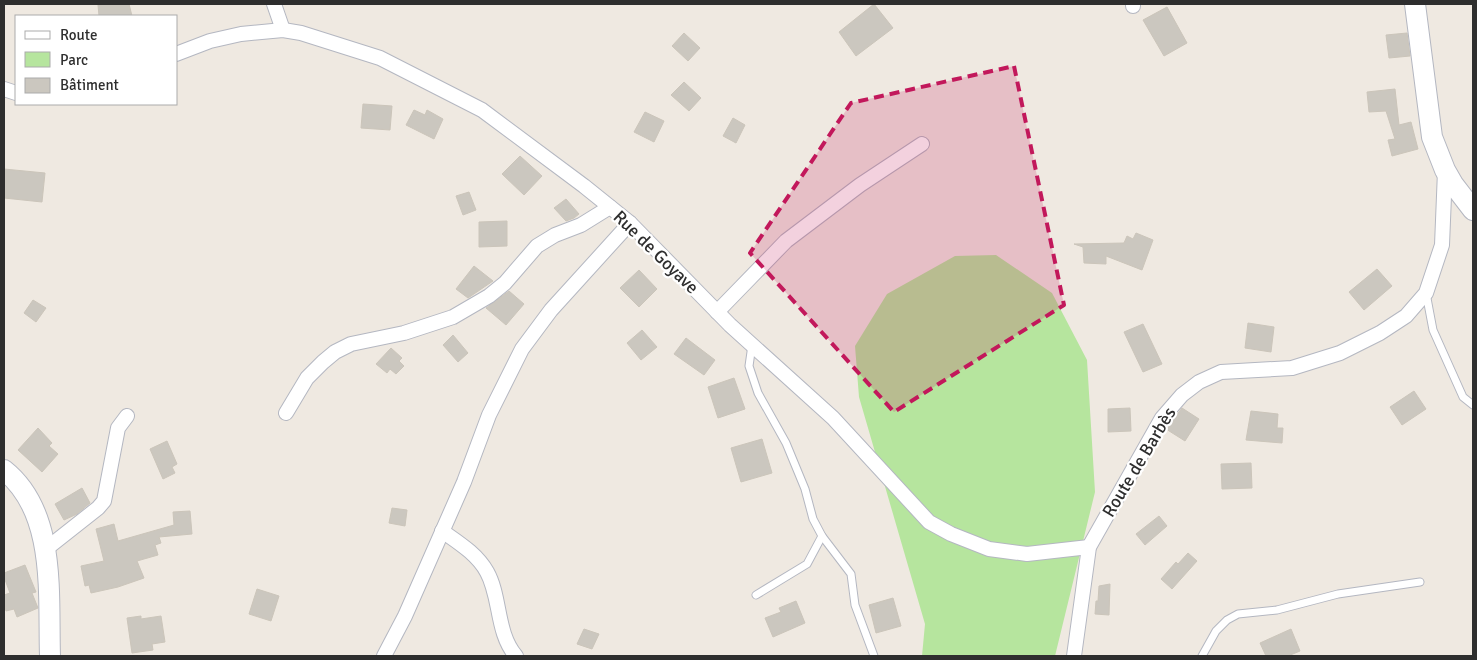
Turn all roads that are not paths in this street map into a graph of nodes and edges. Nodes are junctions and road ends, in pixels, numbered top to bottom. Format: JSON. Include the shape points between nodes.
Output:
{"nodes":[{"id":1,"x":274,"y":4,"type":"edge"},
{"id":2,"x":1414,"y":4,"type":"edge"},
{"id":3,"x":282,"y":30,"type":"junction"},
{"id":4,"x":178,"y":53,"type":"edge"},
{"id":5,"x":922,"y":144,"type":"dead end"},
{"id":6,"x":1445,"y":170,"type":"junction"},
{"id":7,"x":610,"y":207,"type":"junction"},
{"id":8,"x":1473,"y":210,"type":"edge"},
{"id":9,"x":630,"y":223,"type":"junction"},
{"id":10,"x":1426,"y":293,"type":"junction"},
{"id":11,"x":717,"y":312,"type":"junction"},
{"id":12,"x":752,"y":344,"type":"junction"},
{"id":13,"x":1473,"y":405,"type":"edge"},
{"id":14,"x":286,"y":413,"type":"dead end"},
{"id":15,"x":127,"y":416,"type":"dead end"},
{"id":16,"x":4,"y":470,"type":"edge"},
{"id":17,"x":442,"y":531,"type":"junction"},
{"id":18,"x":822,"y":536,"type":"junction"},
{"id":19,"x":1089,"y":547,"type":"junction"},
{"id":20,"x":46,"y":549,"type":"junction"},
{"id":21,"x":1420,"y":582,"type":"dead end"},
{"id":22,"x":756,"y":595,"type":"dead end"},
{"id":23,"x":50,"y":656,"type":"edge"},
{"id":24,"x":384,"y":656,"type":"edge"},
{"id":25,"x":516,"y":656,"type":"edge"},
{"id":26,"x":874,"y":656,"type":"edge"},
{"id":27,"x":1074,"y":656,"type":"edge"},
{"id":28,"x":1202,"y":656,"type":"edge"}],
"edges":[{"from":1,"to":3,"type":"street"},
{"from":2,"to":6,"type":"main road","via":[[1432,137]]},
{"from":3,"to":4,"type":"street","name":"Rue de Goyave","via":[[218,39]]},
{"from":3,"to":7,"type":"street","name":"Rue de Goyave","via":[[380,58],[482,110]]},
{"from":5,"to":11,"type":"street","via":[[860,185],[786,241]]},
{"from":6,"to":8,"type":"main road"},
{"from":6,"to":10,"type":"street","name":"Route de Barbès","via":[[1442,245]]},
{"from":7,"to":9,"type":"street","name":"Rue de Goyave"},
{"from":7,"to":14,"type":"street","via":[[538,246],[505,283],[453,317],[404,333],[351,344],[335,352],[307,378]]},
{"from":9,"to":11,"type":"street","name":"Rue de Goyave"},
{"from":9,"to":17,"type":"street","via":[[551,310],[522,349],[489,415]]},
{"from":10,"to":13,"type":"lane","via":[[1433,330],[1464,397]]},
{"from":10,"to":19,"type":"street","name":"Route de Barbès","via":[[1406,316],[1340,353],[1292,368],[1221,372],[1198,382],[1162,418]]},
{"from":11,"to":12,"type":"street","name":"Rue de Goyave"},
{"from":12,"to":18,"type":"lane","via":[[749,366],[758,394],[786,444]]},
{"from":12,"to":19,"type":"street","name":"Rue de Goyave","via":[[833,418],[929,522],[989,548],[1027,554]]},
{"from":15,"to":20,"type":"street","via":[[118,428],[104,500]]},
{"from":16,"to":20,"type":"main road","via":[[18,482],[34,509]]},
{"from":17,"to":24,"type":"street"},
{"from":17,"to":25,"type":"street","via":[[476,556],[488,574],[505,638]]},
{"from":18,"to":22,"type":"lane","via":[[807,564]]},
{"from":18,"to":26,"type":"lane","via":[[851,574],[855,606]]},
{"from":19,"to":27,"type":"street","name":"Route de Barbès"},
{"from":20,"to":23,"type":"main road"},
{"from":21,"to":28,"type":"lane","via":[[1338,594],[1277,610],[1238,614],[1216,631]]}]}
